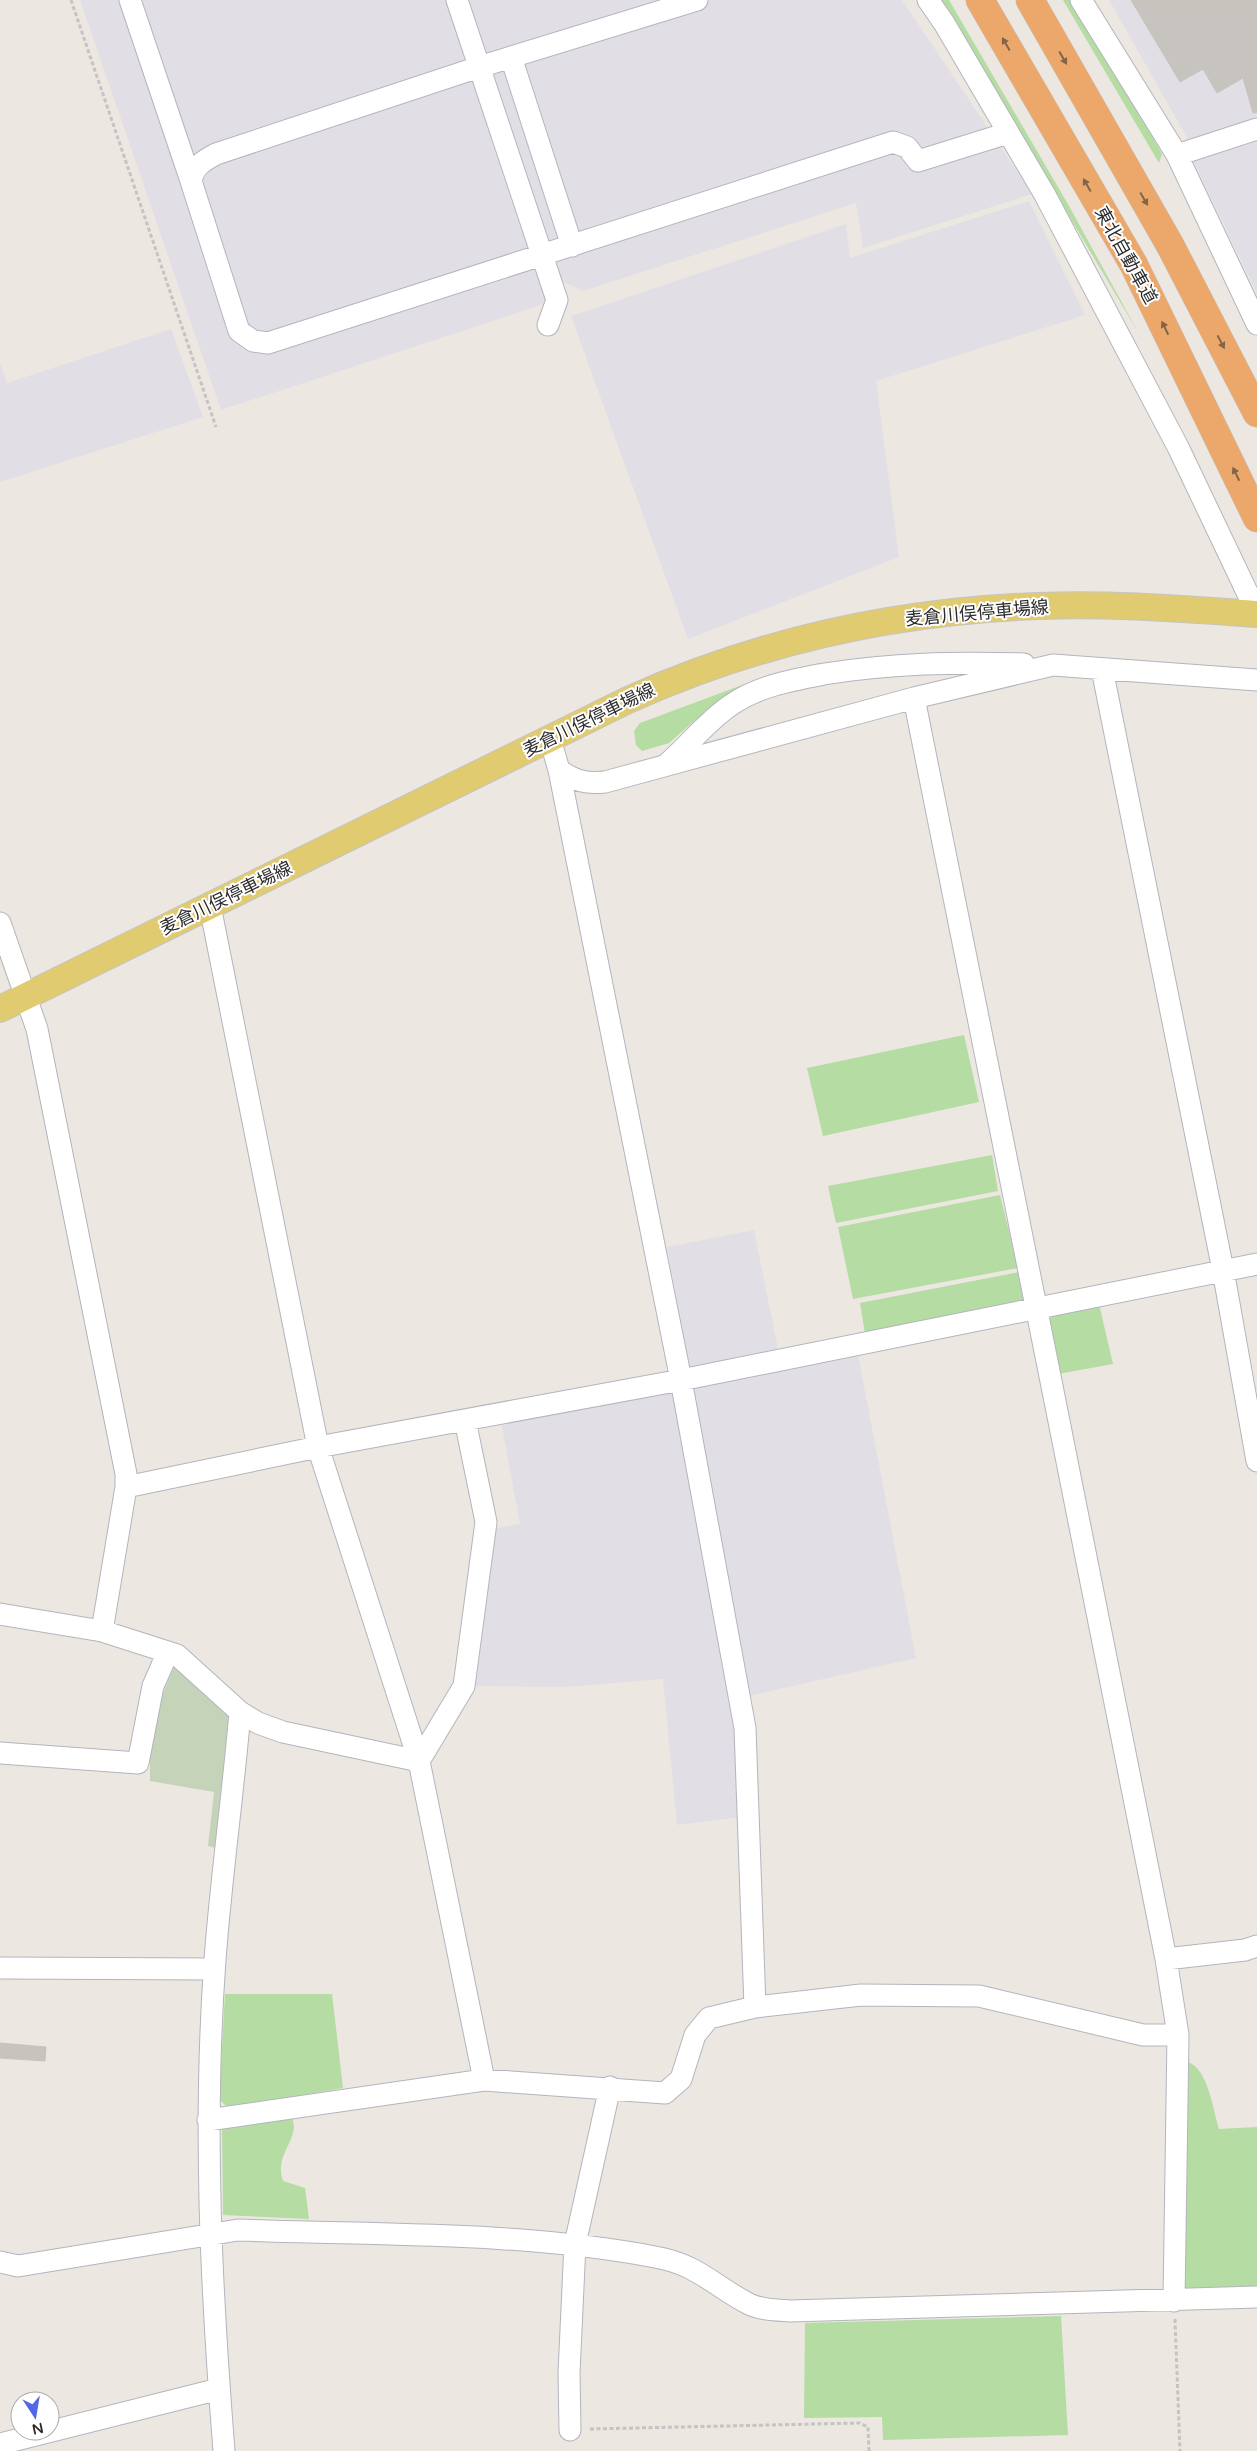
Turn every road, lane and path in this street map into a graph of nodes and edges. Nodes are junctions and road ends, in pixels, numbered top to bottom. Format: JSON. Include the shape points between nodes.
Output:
{"nodes":[{"id":1,"x":71,"y":0,"type":"edge"},
{"id":2,"x":130,"y":0,"type":"edge"},
{"id":3,"x":457,"y":0,"type":"edge"},
{"id":4,"x":698,"y":0,"type":"edge"},
{"id":5,"x":928,"y":0,"type":"edge"},
{"id":6,"x":980,"y":0,"type":"edge"},
{"id":7,"x":1030,"y":0,"type":"edge"},
{"id":8,"x":1081,"y":0,"type":"edge"},
{"id":9,"x":512,"y":57,"type":"junction"},
{"id":10,"x":479,"y":67,"type":"junction"},
{"id":11,"x":1257,"y":128,"type":"edge"},
{"id":12,"x":1008,"y":132,"type":"junction"},
{"id":13,"x":1177,"y":155,"type":"junction"},
{"id":14,"x":191,"y":181,"type":"junction"},
{"id":15,"x":572,"y":246,"type":"junction"},
{"id":16,"x":542,"y":255,"type":"junction"},
{"id":17,"x":1257,"y":324,"type":"edge"},
{"id":18,"x":548,"y":325,"type":"dead end"},
{"id":19,"x":1257,"y":413,"type":"edge"},
{"id":20,"x":216,"y":427,"type":"dead end"},
{"id":21,"x":1257,"y":518,"type":"edge"},
{"id":22,"x":1257,"y":614,"type":"edge"},
{"id":23,"x":1053,"y":664,"type":"junction"},
{"id":24,"x":1102,"y":670,"type":"junction"},
{"id":25,"x":1257,"y":680,"type":"edge"},
{"id":26,"x":914,"y":698,"type":"junction"},
{"id":27,"x":550,"y":739,"type":"junction"},
{"id":28,"x":665,"y":766,"type":"junction"},
{"id":29,"x":559,"y":770,"type":"junction"},
{"id":30,"x":210,"y":906,"type":"junction"},
{"id":31,"x":0,"y":924,"type":"edge"},
{"id":32,"x":26,"y":998,"type":"junction"},
{"id":33,"x":0,"y":1009,"type":"edge"},
{"id":34,"x":1257,"y":1264,"type":"edge"},
{"id":35,"x":1224,"y":1270,"type":"junction"},
{"id":36,"x":1035,"y":1308,"type":"junction"},
{"id":37,"x":681,"y":1380,"type":"junction"},
{"id":38,"x":465,"y":1420,"type":"junction"},
{"id":39,"x":318,"y":1447,"type":"junction"},
{"id":40,"x":1257,"y":1461,"type":"edge"},
{"id":41,"x":126,"y":1487,"type":"junction"},
{"id":42,"x":0,"y":1614,"type":"edge"},
{"id":43,"x":102,"y":1631,"type":"junction"},
{"id":44,"x":168,"y":1652,"type":"junction"},
{"id":45,"x":240,"y":1712,"type":"junction"},
{"id":46,"x":0,"y":1753,"type":"edge"},
{"id":47,"x":420,"y":1761,"type":"junction"},
{"id":48,"x":1257,"y":1946,"type":"edge"},
{"id":49,"x":1166,"y":1959,"type":"junction"},
{"id":50,"x":0,"y":1968,"type":"edge"},
{"id":51,"x":214,"y":1969,"type":"junction"},
{"id":52,"x":755,"y":2007,"type":"junction"},
{"id":53,"x":1178,"y":2035,"type":"junction"},
{"id":54,"x":484,"y":2080,"type":"junction"},
{"id":55,"x":610,"y":2088,"type":"junction"},
{"id":56,"x":208,"y":2120,"type":"junction"},
{"id":57,"x":212,"y":2234,"type":"junction"},
{"id":58,"x":575,"y":2244,"type":"junction"},
{"id":59,"x":0,"y":2262,"type":"edge"},
{"id":60,"x":1257,"y":2297,"type":"edge"},
{"id":61,"x":1174,"y":2301,"type":"junction"},
{"id":62,"x":219,"y":2389,"type":"junction"},
{"id":63,"x":570,"y":2430,"type":"joint"},
{"id":64,"x":0,"y":2444,"type":"edge"},
{"id":65,"x":224,"y":2451,"type":"edge"},
{"id":66,"x":869,"y":2451,"type":"edge"},
{"id":67,"x":1180,"y":2451,"type":"edge"}],
"edges":[{"from":1,"to":20,"type":"path"},
{"from":2,"to":14,"type":"street"},
{"from":3,"to":10,"type":"street"},
{"from":4,"to":9,"type":"street"},
{"from":5,"to":12,"type":"street"},
{"from":21,"to":6,"type":"highway","name":"東北自動車道","one_way":true,"via":[[1134,266]]},
{"from":7,"to":19,"type":"highway","one_way":true,"via":[[1170,245]]},
{"from":8,"to":13,"type":"street"},
{"from":9,"to":10,"type":"street"},
{"from":9,"to":15,"type":"street"},
{"from":10,"to":14,"type":"street","via":[[216,154],[203,161],[193,172]]},
{"from":10,"to":16,"type":"street"},
{"from":11,"to":13,"type":"street"},
{"from":12,"to":15,"type":"street","via":[[918,161],[907,147],[893,142]]},
{"from":12,"to":22,"type":"street","via":[[1178,447]]},
{"from":13,"to":17,"type":"street"},
{"from":14,"to":16,"type":"street","via":[[239,331],[253,342],[268,343]]},
{"from":15,"to":16,"type":"street"},
{"from":16,"to":18,"type":"street","via":[[557,300]]},
{"from":22,"to":27,"type":"main road","name":"麦倉川俣停車場線","via":[[1039,606],[945,612],[846,629],[735,658],[670,681]]},
{"from":23,"to":24,"type":"street"},
{"from":23,"to":26,"type":"street"},
{"from":23,"to":28,"type":"street","via":[[929,662],[873,666],[798,679],[758,690],[732,704]]},
{"from":24,"to":25,"type":"street"},
{"from":24,"to":35,"type":"street"},
{"from":26,"to":28,"type":"street"},
{"from":26,"to":36,"type":"street"},
{"from":27,"to":29,"type":"street"},
{"from":27,"to":30,"type":"main road","name":"麦倉川俣停車場線"},
{"from":28,"to":29,"type":"street","via":[[590,784],[575,780]]},
{"from":29,"to":37,"type":"street"},
{"from":30,"to":32,"type":"main road","name":"麦倉川俣停車場線"},
{"from":30,"to":39,"type":"street"},
{"from":31,"to":32,"type":"street"},
{"from":32,"to":33,"type":"main road","name":"麦倉川俣停車場線"},
{"from":32,"to":41,"type":"street","via":[[39,1039]]},
{"from":34,"to":35,"type":"street"},
{"from":35,"to":36,"type":"street"},
{"from":35,"to":40,"type":"street"},
{"from":36,"to":37,"type":"street"},
{"from":36,"to":49,"type":"street","via":[[1073,1483]]},
{"from":37,"to":38,"type":"street"},
{"from":37,"to":52,"type":"street","via":[[746,1728]]},
{"from":38,"to":39,"type":"street"},
{"from":38,"to":47,"type":"street","via":[[486,1522],[464,1686]]},
{"from":39,"to":41,"type":"street"},
{"from":39,"to":47,"type":"street"},
{"from":41,"to":43,"type":"street"},
{"from":42,"to":43,"type":"street"},
{"from":43,"to":44,"type":"street"},
{"from":44,"to":45,"type":"street","via":[[177,1655]]},
{"from":44,"to":46,"type":"street","via":[[153,1686],[138,1763]]},
{"from":45,"to":47,"type":"street","via":[[282,1732]]},
{"from":45,"to":51,"type":"street"},
{"from":47,"to":54,"type":"street"},
{"from":48,"to":49,"type":"street"},
{"from":49,"to":53,"type":"street"},
{"from":50,"to":51,"type":"street"},
{"from":51,"to":56,"type":"street"},
{"from":52,"to":53,"type":"street","via":[[861,1995],[979,1996],[1143,2035]]},
{"from":52,"to":55,"type":"street","via":[[709,2018],[695,2035],[681,2080],[665,2093]]},
{"from":53,"to":61,"type":"street"},
{"from":54,"to":55,"type":"street"},
{"from":54,"to":56,"type":"street"},
{"from":55,"to":58,"type":"street"},
{"from":56,"to":57,"type":"street"},
{"from":57,"to":58,"type":"street","via":[[238,2230],[278,2231]]},
{"from":57,"to":59,"type":"street","via":[[18,2266]]},
{"from":57,"to":62,"type":"street"},
{"from":58,"to":61,"type":"street","via":[[682,2263],[750,2304],[790,2311]]},
{"from":58,"to":63,"type":"street","via":[[569,2373]]},
{"from":60,"to":61,"type":"street"},
{"from":61,"to":67,"type":"path"},
{"from":62,"to":64,"type":"street"},
{"from":62,"to":65,"type":"street"},
{"from":63,"to":66,"type":"path","via":[[860,2423],[868,2427]]}]}
